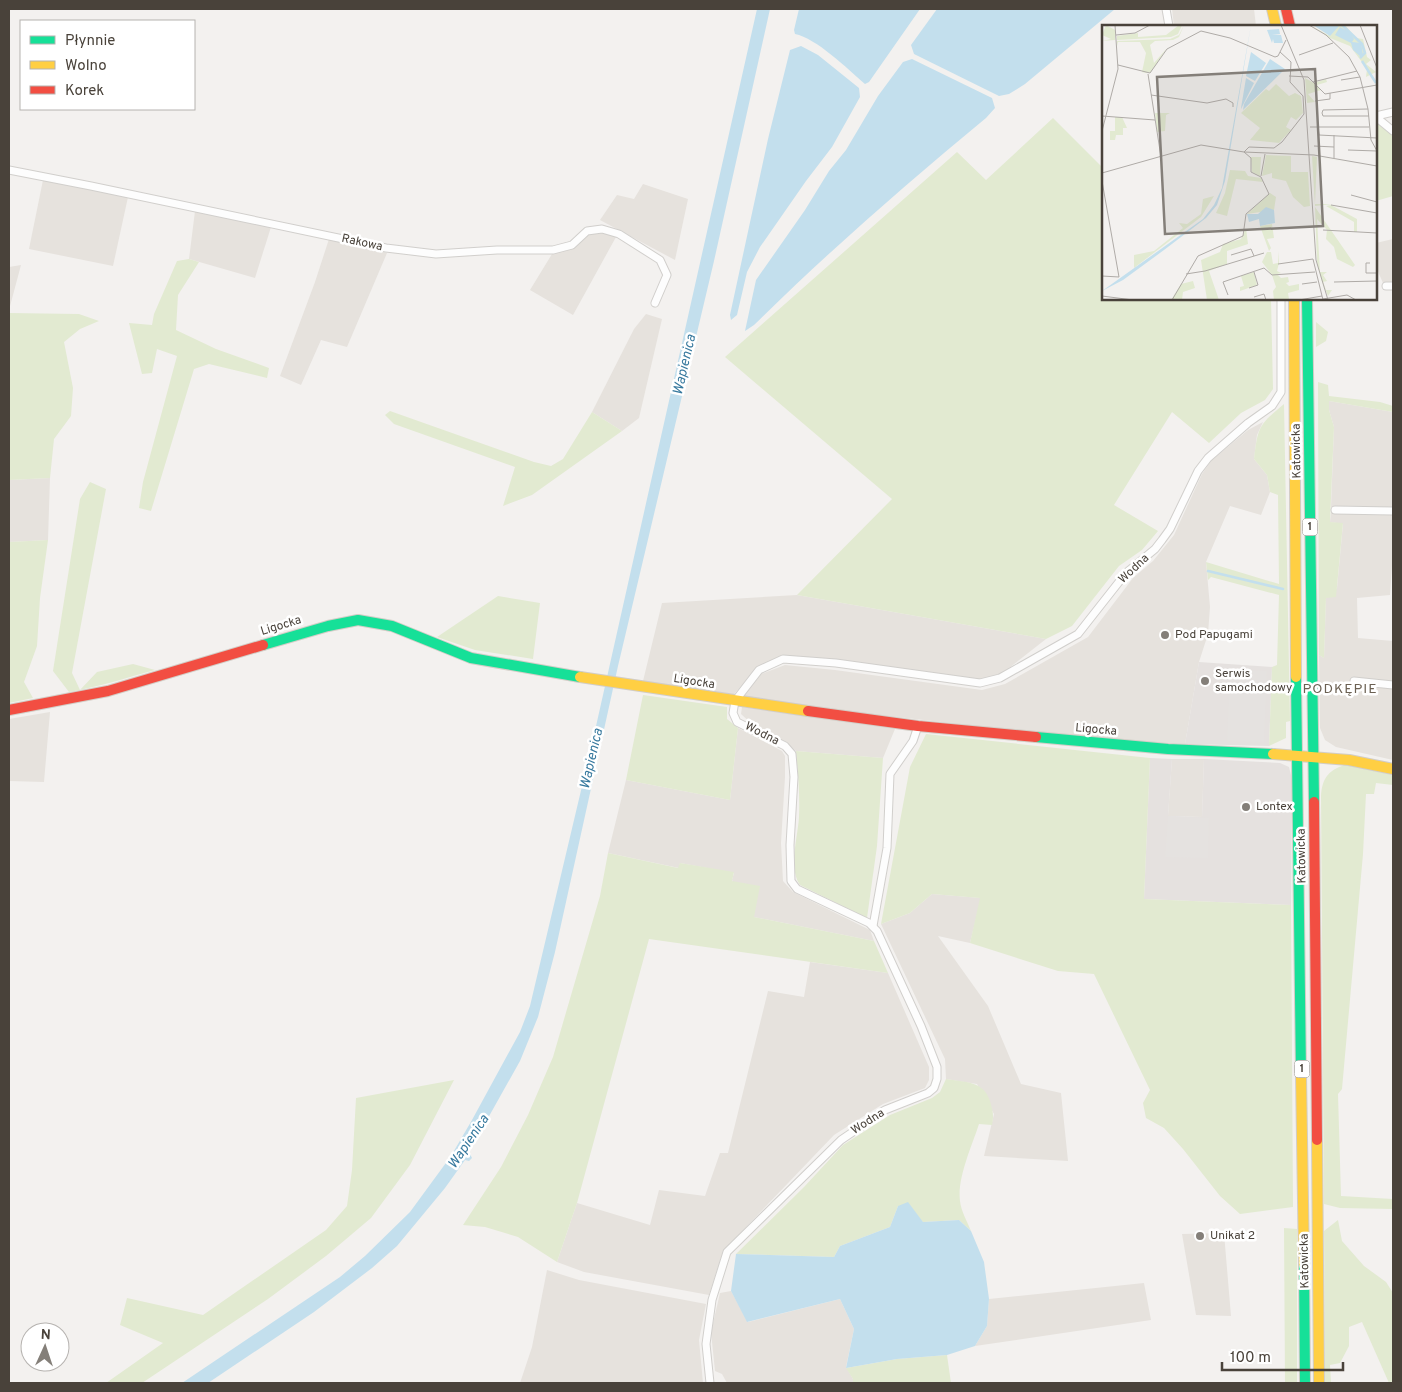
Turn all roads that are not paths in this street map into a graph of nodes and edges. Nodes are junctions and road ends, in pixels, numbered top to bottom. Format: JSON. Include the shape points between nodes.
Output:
{"nodes":[{"id":1,"x":1166,"y":9,"type":"edge"},
{"id":2,"x":1272,"y":9,"type":"edge"},
{"id":3,"x":1286,"y":9,"type":"edge"},
{"id":4,"x":1168,"y":25,"type":"edge"},
{"id":5,"x":1276,"y":25,"type":"edge"},
{"id":6,"x":1290,"y":25,"type":"edge"},
{"id":7,"x":1393,"y":112,"type":"edge"},
{"id":8,"x":1377,"y":116,"type":"edge"},
{"id":9,"x":1377,"y":117,"type":"edge"},
{"id":10,"x":1393,"y":130,"type":"edge"},
{"id":11,"x":9,"y":170,"type":"edge"},
{"id":12,"x":1281,"y":300,"type":"edge"},
{"id":13,"x":1294,"y":300,"type":"edge"},
{"id":14,"x":1307,"y":300,"type":"edge"},
{"id":15,"x":656,"y":302,"type":"dead end"},
{"id":16,"x":1335,"y":510,"type":"dead end"},
{"id":17,"x":1393,"y":511,"type":"edge"},
{"id":18,"x":1354,"y":681,"type":"dead end"},
{"id":19,"x":1393,"y":685,"type":"edge"},
{"id":20,"x":735,"y":701,"type":"junction"},
{"id":21,"x":9,"y":710,"type":"edge"},
{"id":22,"x":918,"y":726,"type":"junction"},
{"id":23,"x":1298,"y":755,"type":"junction"},
{"id":24,"x":1313,"y":756,"type":"junction"},
{"id":25,"x":1393,"y":769,"type":"edge"},
{"id":26,"x":873,"y":926,"type":"junction"},
{"id":27,"x":710,"y":1383,"type":"edge"},
{"id":28,"x":1305,"y":1383,"type":"edge"},
{"id":29,"x":1319,"y":1383,"type":"edge"}],
"edges":[{"from":1,"to":4,"type":"street"},
{"from":2,"to":5,"type":"main road"},
{"from":3,"to":6,"type":"main road"},
{"from":7,"to":8,"type":"street"},
{"from":9,"to":10,"type":"street"},
{"from":11,"to":15,"type":"street","name":"Rakowa","via":[[386,248],[436,254],[553,250],[572,245],[587,231],[602,229],[619,234],[660,260],[667,275]]},
{"from":12,"to":20,"type":"street","name":"Wodna","via":[[1280,392],[1272,406],[1208,458],[1170,529],[1155,550],[1126,573],[1078,634],[1000,678],[980,683],[836,663],[782,659],[758,670]]},
{"from":13,"to":23,"type":"main road","name":"Katowicka","number":"1"},
{"from":14,"to":24,"type":"main road","name":"Katowicka","number":"1"},
{"from":16,"to":17,"type":"street"},
{"from":18,"to":19,"type":"street"},
{"from":20,"to":21,"type":"main road","name":"Ligocka","via":[[471,658],[392,626],[358,620],[108,691]]},
{"from":20,"to":22,"type":"main road","name":"Ligocka"},
{"from":20,"to":26,"type":"street","name":"Wodna","via":[[737,722],[785,746],[792,754],[790,881],[797,889]]},
{"from":22,"to":23,"type":"main road","name":"Ligocka","via":[[1168,750]]},
{"from":22,"to":26,"type":"street","via":[[913,741],[890,774],[887,848]]},
{"from":23,"to":24,"type":"main road","name":"Ligocka"},
{"from":23,"to":28,"type":"main road","name":"Katowicka","number":"1"},
{"from":24,"to":25,"type":"main road","name":"Ligocka"},
{"from":24,"to":29,"type":"main road","name":"Katowicka","number":"1"},
{"from":26,"to":27,"type":"street","name":"Wodna","via":[[937,1067],[934,1088],[885,1110],[841,1140],[727,1252],[712,1300],[706,1344]]}]}
